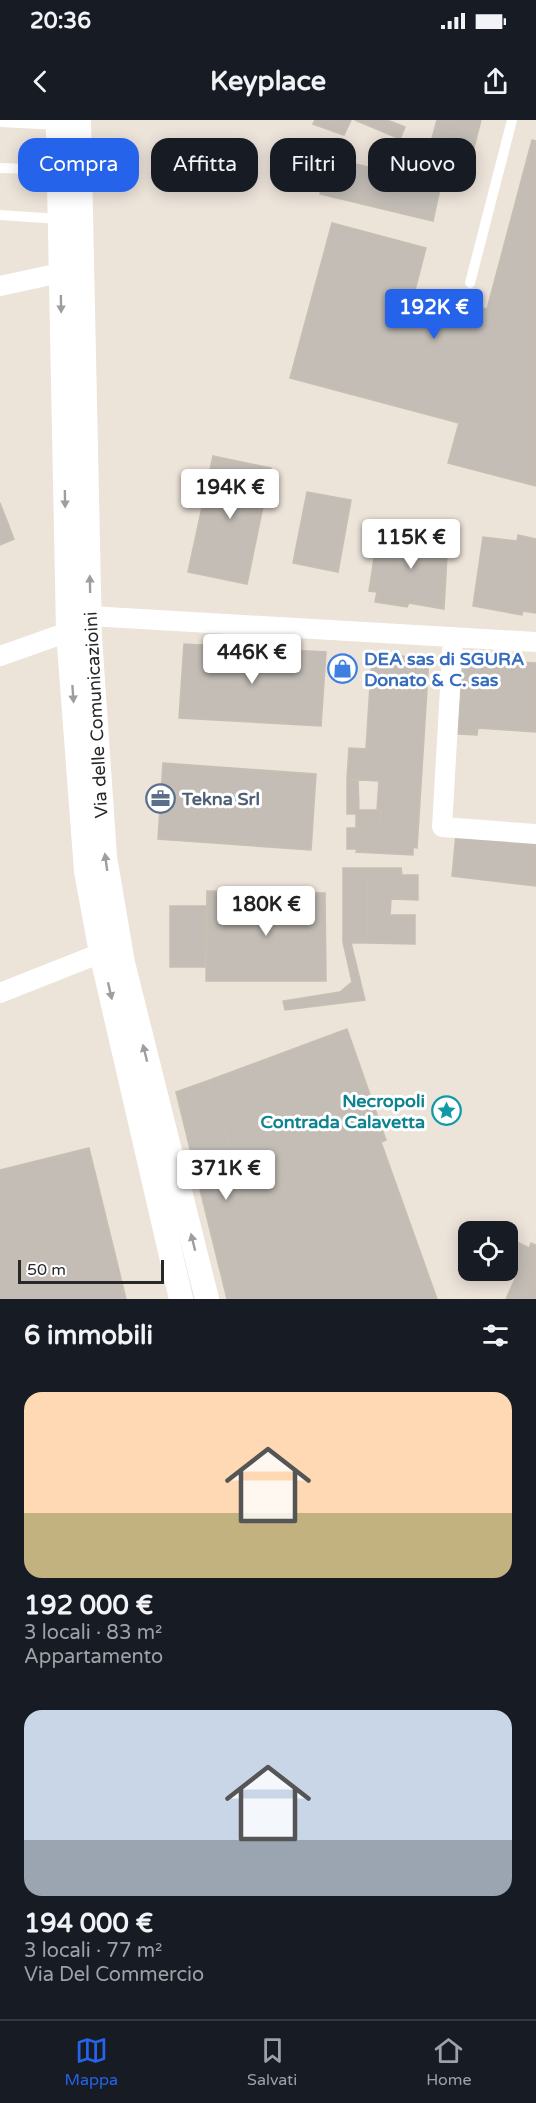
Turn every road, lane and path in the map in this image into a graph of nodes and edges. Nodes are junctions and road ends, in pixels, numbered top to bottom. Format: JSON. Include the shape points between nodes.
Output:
{"nodes":[{"id":1,"x":512,"y":120,"type":"edge"},
{"id":2,"x":0,"y":122,"type":"edge"},
{"id":3,"x":66,"y":122,"type":"edge"},
{"id":4,"x":63,"y":138,"type":"edge"},
{"id":5,"x":0,"y":168,"type":"edge"},
{"id":6,"x":18,"y":169,"type":"edge"},
{"id":7,"x":58,"y":192,"type":"edge"},
{"id":8,"x":0,"y":215,"type":"edge"},
{"id":9,"x":59,"y":219,"type":"junction"},
{"id":10,"x":71,"y":270,"type":"junction"},
{"id":11,"x":470,"y":283,"type":"dead end"},
{"id":12,"x":0,"y":286,"type":"edge"},
{"id":13,"x":90,"y":616,"type":"junction"},
{"id":14,"x":68,"y":632,"type":"junction"},
{"id":15,"x":453,"y":637,"type":"junction"},
{"id":16,"x":536,"y":642,"type":"edge"},
{"id":17,"x":0,"y":656,"type":"edge"},
{"id":18,"x":536,"y":834,"type":"edge"},
{"id":19,"x":101,"y":953,"type":"junction"},
{"id":20,"x":0,"y":993,"type":"edge"},
{"id":21,"x":182,"y":1299,"type":"edge"},
{"id":22,"x":207,"y":1299,"type":"edge"}],
"edges":[{"from":1,"to":11,"type":"lane"},
{"from":2,"to":3,"type":"lane"},
{"from":3,"to":4,"type":"street","name":"Via delle Comunicazioini"},
{"from":3,"to":10,"type":"street","name":"Via delle Comunicazioini"},
{"from":5,"to":6,"type":"lane"},
{"from":7,"to":9,"type":"street","name":"Via delle Comunicazioini"},
{"from":8,"to":9,"type":"lane"},
{"from":9,"to":10,"type":"street","name":"Via delle Comunicazioini"},
{"from":10,"to":12,"type":"street"},
{"from":13,"to":10,"type":"street","name":"Via delle Comunicazioini","one_way":true},
{"from":10,"to":14,"type":"street","name":"Via delle Comunicazioini","one_way":true},
{"from":13,"to":15,"type":"street"},
{"from":22,"to":13,"type":"street","name":"Via delle Comunicazioini","one_way":true,"via":[[117,928],[105,857]]},
{"from":14,"to":17,"type":"street"},
{"from":14,"to":19,"type":"street","name":"Via delle Comunicazioini","one_way":true,"via":[[86,871]]},
{"from":15,"to":16,"type":"street"},
{"from":15,"to":18,"type":"street","via":[[442,827]]},
{"from":19,"to":20,"type":"street"},
{"from":19,"to":21,"type":"street","name":"Via delle Comunicazioini","one_way":true}]}
